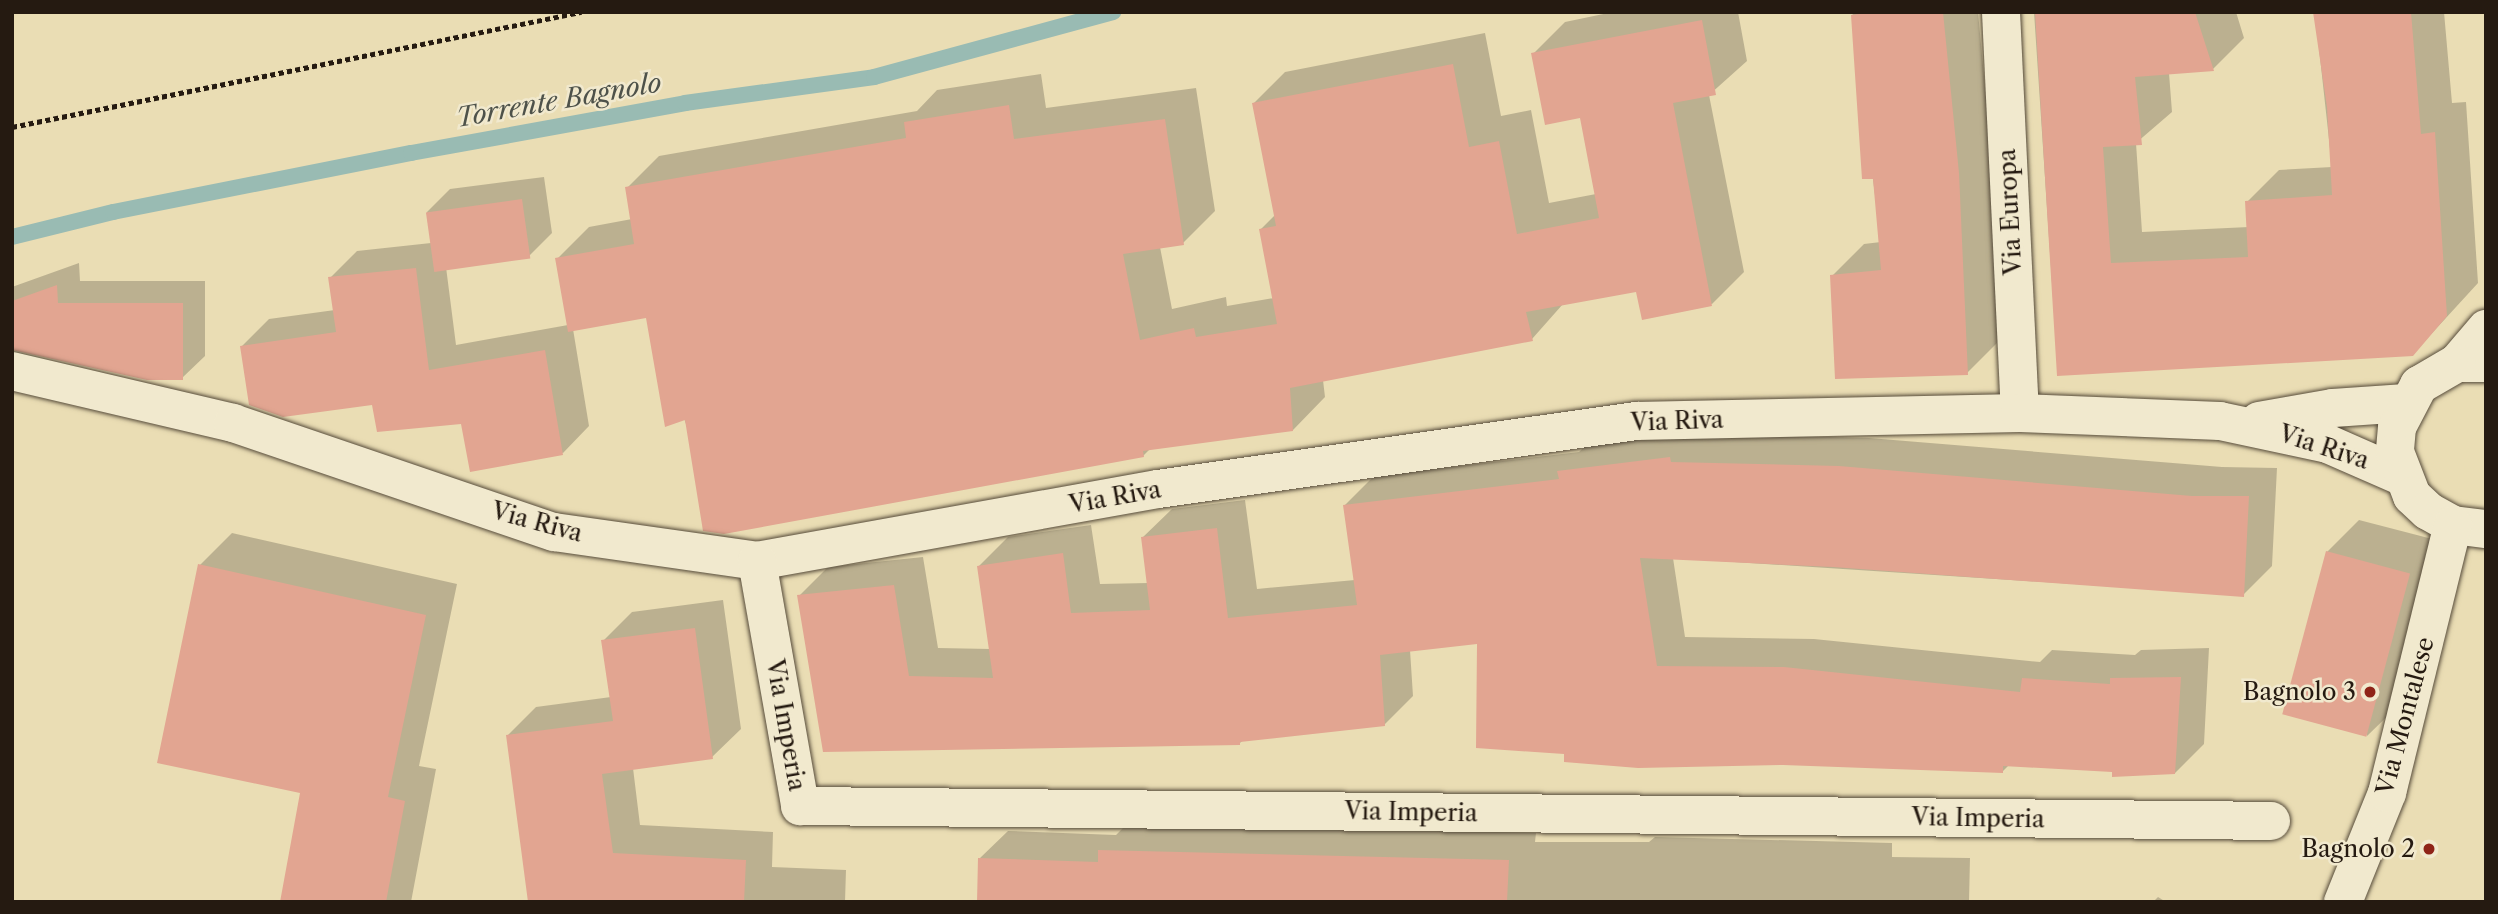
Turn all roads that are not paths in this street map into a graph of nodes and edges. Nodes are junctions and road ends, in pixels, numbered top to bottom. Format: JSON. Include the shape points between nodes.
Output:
{"nodes":[{"id":1,"x":2001,"y":12,"type":"edge"},
{"id":2,"x":2486,"y":329,"type":"edge"},
{"id":3,"x":2472,"y":363,"type":"edge"},
{"id":4,"x":12,"y":371,"type":"edge"},
{"id":5,"x":2406,"y":403,"type":"junction"},
{"id":6,"x":2020,"y":413,"type":"junction"},
{"id":7,"x":2244,"y":424,"type":"junction"},
{"id":8,"x":2401,"y":476,"type":"junction"},
{"id":9,"x":2469,"y":527,"type":"edge"},
{"id":10,"x":757,"y":561,"type":"junction"},
{"id":11,"x":2271,"y":821,"type":"dead end"},
{"id":12,"x":2343,"y":902,"type":"edge"}],
"edges":[{"from":1,"to":6,"type":"street","name":"Via Europa"},
{"from":2,"to":3,"type":"street","name":"Via Montalese"},
{"from":3,"to":5,"type":"street","name":"Via Montalese","via":[[2436,372]]},
{"from":4,"to":10,"type":"street","name":"Via Riva","via":[[233,423],[554,532]]},
{"from":5,"to":7,"type":"street","name":"Via Riva","via":[[2333,408]]},
{"from":5,"to":8,"type":"street","name":"Via Montalese","via":[[2397,427],[2395,452]]},
{"from":6,"to":7,"type":"street","name":"Via Riva"},
{"from":6,"to":10,"type":"street","name":"Via Riva","via":[[1636,421],[1158,489]]},
{"from":7,"to":8,"type":"street","name":"Via Riva","via":[[2328,444]]},
{"from":8,"to":9,"type":"street","name":"Via Montalese","via":[[2428,511]]},
{"from":9,"to":12,"type":"street","name":"Via Montalese","via":[[2387,793]]},
{"from":10,"to":11,"type":"street","name":"Via Imperia","via":[[800,806]]}]}
